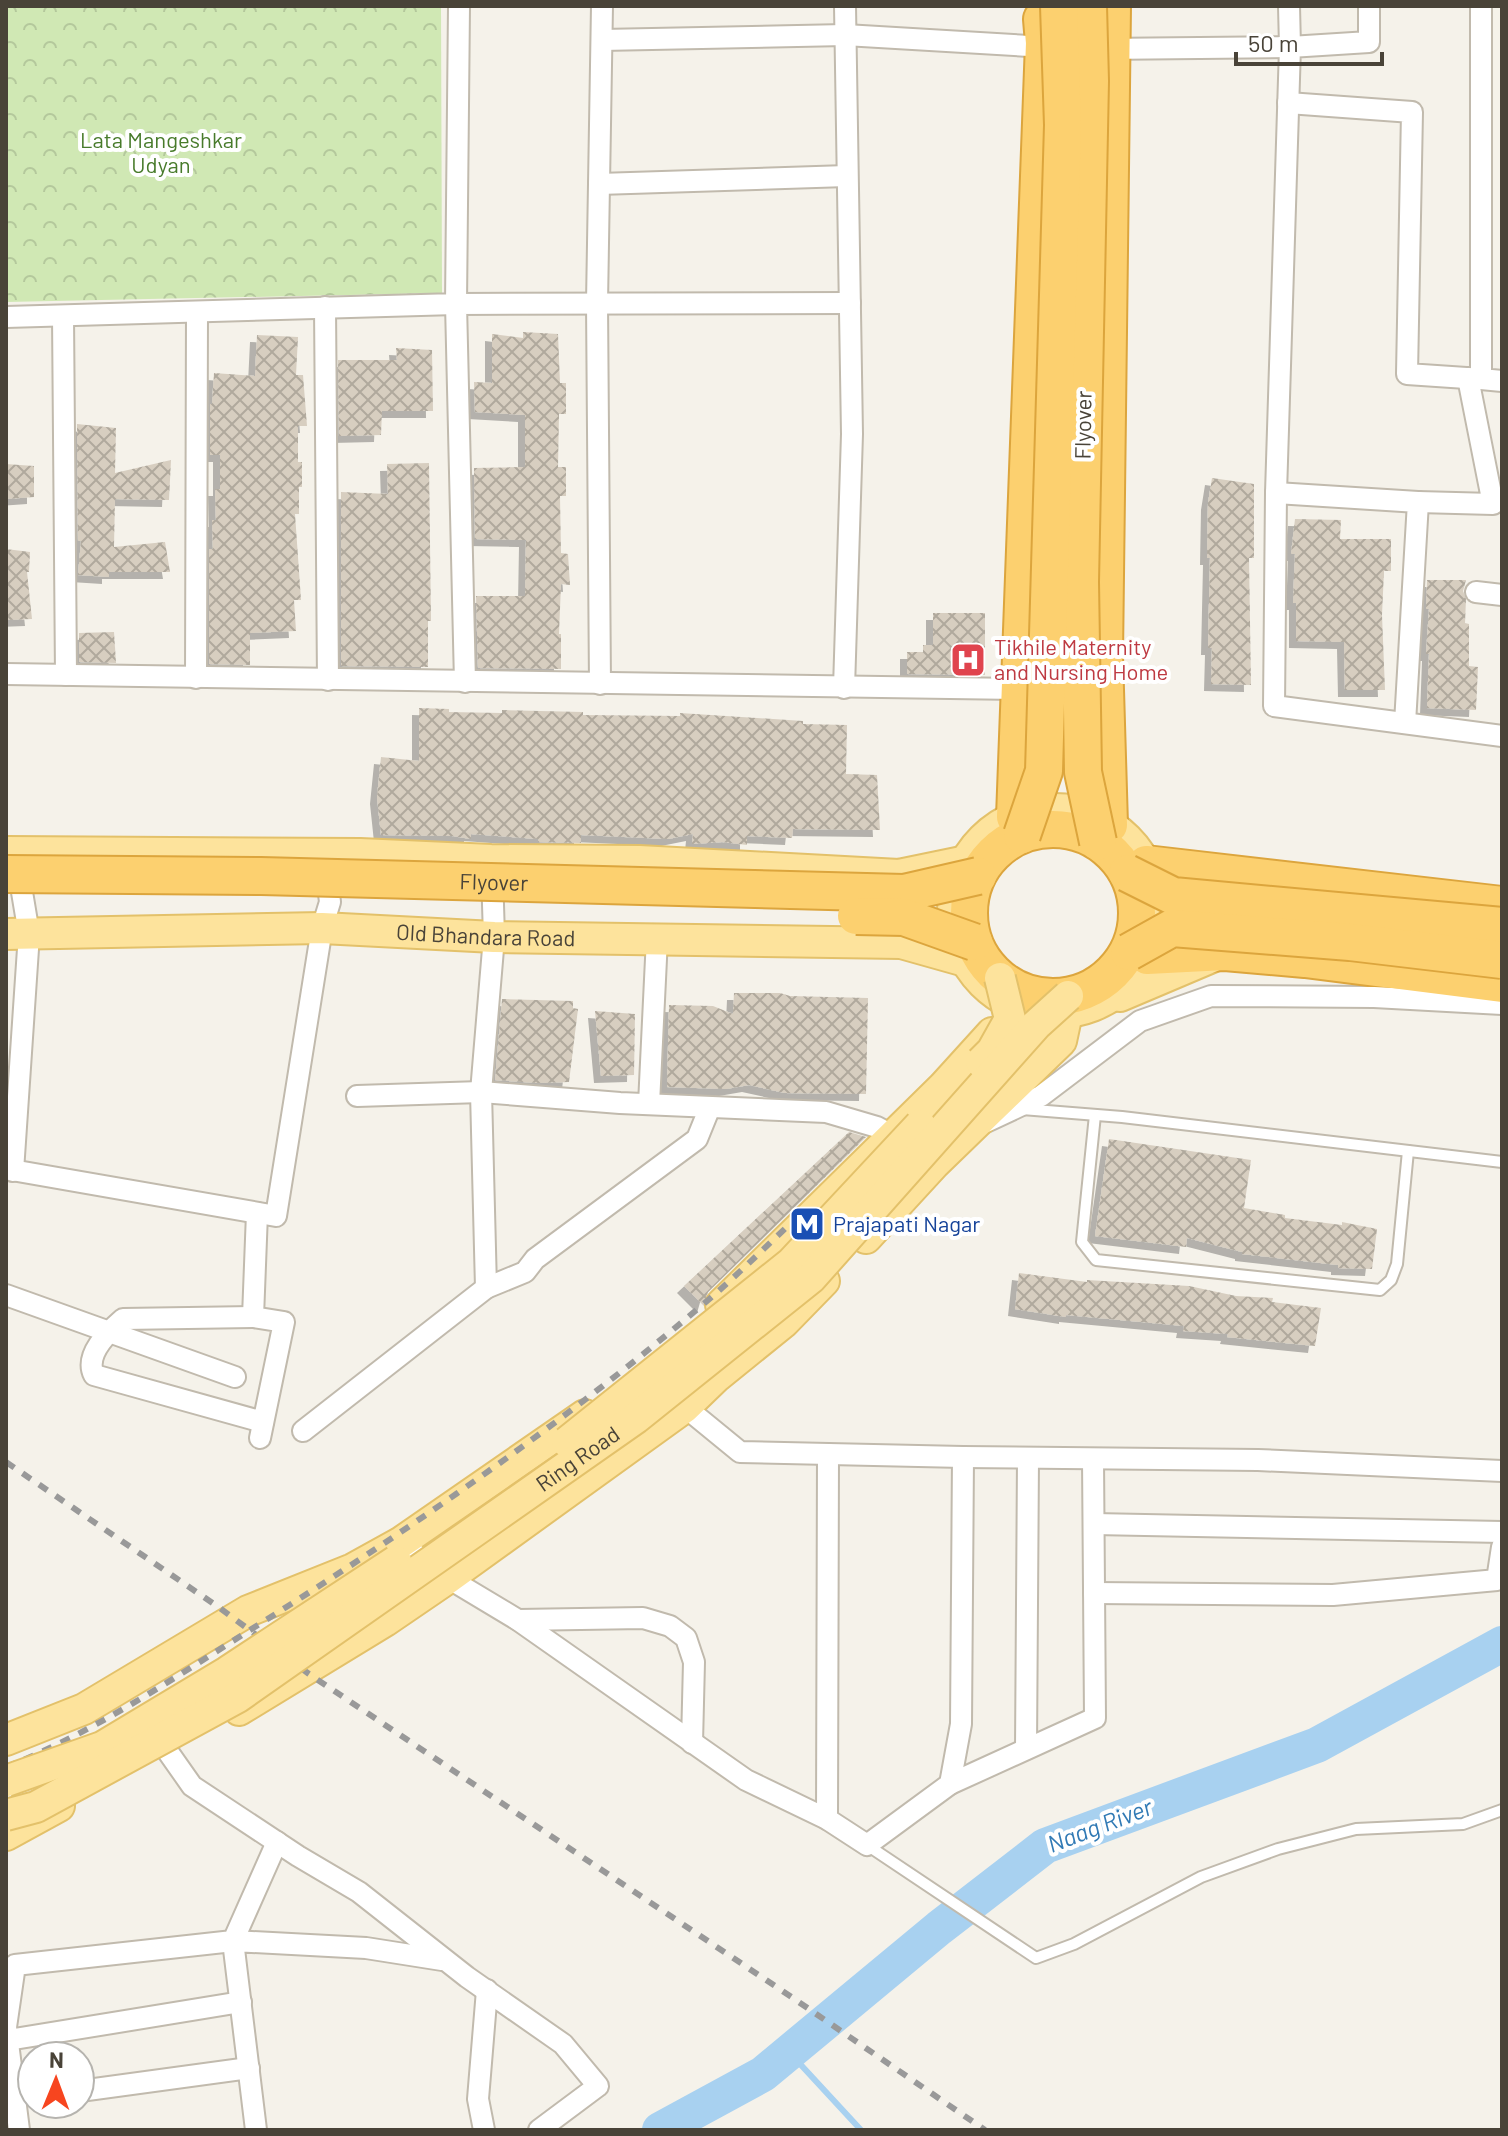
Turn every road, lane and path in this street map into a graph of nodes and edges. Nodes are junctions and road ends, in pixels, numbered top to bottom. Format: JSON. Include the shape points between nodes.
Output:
{"nodes":[{"id":1,"x":459,"y":6,"type":"edge"},
{"id":2,"x":602,"y":6,"type":"edge"},
{"id":3,"x":845,"y":6,"type":"edge"},
{"id":4,"x":1042,"y":6,"type":"edge"},
{"id":5,"x":1059,"y":6,"type":"edge"},
{"id":6,"x":1088,"y":6,"type":"edge"},
{"id":7,"x":1112,"y":6,"type":"edge"},
{"id":8,"x":1289,"y":6,"type":"edge"},
{"id":9,"x":1369,"y":6,"type":"edge"},
{"id":10,"x":1481,"y":6,"type":"edge"},
{"id":11,"x":845,"y":35,"type":"junction"},
{"id":12,"x":602,"y":40,"type":"junction"},
{"id":13,"x":1044,"y":43,"type":"junction"},
{"id":14,"x":1290,"y":47,"type":"junction"},
{"id":15,"x":1112,"y":50,"type":"junction"},
{"id":16,"x":1288,"y":103,"type":"junction"},
{"id":17,"x":847,"y":176,"type":"junction"},
{"id":18,"x":599,"y":184,"type":"junction"},
{"id":19,"x":597,"y":303,"type":"junction"},
{"id":20,"x":850,"y":303,"type":"junction"},
{"id":21,"x":456,"y":304,"type":"junction"},
{"id":22,"x":325,"y":307,"type":"junction"},
{"id":23,"x":197,"y":313,"type":"junction"},
{"id":24,"x":63,"y":316,"type":"junction"},
{"id":25,"x":6,"y":317,"type":"edge"},
{"id":26,"x":1484,"y":379,"type":"edge"},
{"id":27,"x":1276,"y":493,"type":"junction"},
{"id":28,"x":1418,"y":502,"type":"junction"},
{"id":29,"x":1476,"y":592,"type":"dead end"},
{"id":30,"x":1502,"y":595,"type":"edge"},
{"id":31,"x":6,"y":674,"type":"edge"},
{"id":32,"x":66,"y":675,"type":"junction"},
{"id":33,"x":196,"y":678,"type":"junction"},
{"id":34,"x":328,"y":680,"type":"junction"},
{"id":35,"x":465,"y":682,"type":"junction"},
{"id":36,"x":600,"y":684,"type":"junction"},
{"id":37,"x":844,"y":688,"type":"junction"},
{"id":38,"x":1020,"y":689,"type":"junction"},
{"id":39,"x":1405,"y":723,"type":"junction"},
{"id":40,"x":1502,"y":736,"type":"edge"},
{"id":41,"x":1019,"y":826,"type":"junction"},
{"id":42,"x":1104,"y":833,"type":"junction"},
{"id":43,"x":324,"y":855,"type":"junction"},
{"id":44,"x":9,"y":860,"type":"edge"},
{"id":45,"x":491,"y":860,"type":"junction"},
{"id":46,"x":1137,"y":868,"type":"junction"},
{"id":47,"x":972,"y":869,"type":"junction"},
{"id":48,"x":1387,"y":893,"type":"junction"},
{"id":49,"x":6,"y":898,"type":"edge"},
{"id":50,"x":1502,"y":905,"type":"edge"},
{"id":51,"x":1502,"y":926,"type":"edge"},
{"id":52,"x":322,"y":928,"type":"junction"},
{"id":53,"x":17,"y":934,"type":"edge"},
{"id":54,"x":494,"y":937,"type":"junction"},
{"id":55,"x":657,"y":938,"type":"junction"},
{"id":56,"x":970,"y":952,"type":"junction"},
{"id":57,"x":1225,"y":952,"type":"junction"},
{"id":58,"x":1138,"y":954,"type":"junction"},
{"id":59,"x":1502,"y":960,"type":"edge"},
{"id":60,"x":1381,"y":969,"type":"junction"},
{"id":61,"x":1502,"y":984,"type":"edge"},
{"id":62,"x":998,"y":986,"type":"junction"},
{"id":63,"x":1502,"y":1004,"type":"edge"},
{"id":64,"x":1066,"y":1016,"type":"junction"},
{"id":65,"x":481,"y":1092,"type":"junction"},
{"id":66,"x":357,"y":1096,"type":"dead end"},
{"id":67,"x":649,"y":1104,"type":"junction"},
{"id":68,"x":710,"y":1107,"type":"junction"},
{"id":69,"x":1016,"y":1109,"type":"junction"},
{"id":70,"x":1095,"y":1115,"type":"junction"},
{"id":71,"x":969,"y":1130,"type":"junction"},
{"id":72,"x":892,"y":1135,"type":"junction"},
{"id":73,"x":1408,"y":1151,"type":"junction"},
{"id":74,"x":1502,"y":1162,"type":"edge"},
{"id":75,"x":10,"y":1170,"type":"edge"},
{"id":76,"x":257,"y":1213,"type":"junction"},
{"id":77,"x":486,"y":1288,"type":"junction"},
{"id":78,"x":6,"y":1295,"type":"edge"},
{"id":79,"x":253,"y":1317,"type":"junction"},
{"id":80,"x":108,"y":1333,"type":"junction"},
{"id":81,"x":235,"y":1377,"type":"dead end"},
{"id":82,"x":685,"y":1407,"type":"junction"},
{"id":83,"x":303,"y":1431,"type":"dead end"},
{"id":84,"x":828,"y":1454,"type":"junction"},
{"id":85,"x":963,"y":1457,"type":"junction"},
{"id":86,"x":1028,"y":1458,"type":"junction"},
{"id":87,"x":1093,"y":1459,"type":"junction"},
{"id":88,"x":1502,"y":1471,"type":"edge"},
{"id":89,"x":1094,"y":1524,"type":"junction"},
{"id":90,"x":1502,"y":1532,"type":"edge"},
{"id":91,"x":400,"y":1543,"type":"junction"},
{"id":92,"x":1502,"y":1547,"type":"edge"},
{"id":93,"x":448,"y":1578,"type":"junction"},
{"id":94,"x":1094,"y":1593,"type":"junction"},
{"id":95,"x":518,"y":1620,"type":"junction"},
{"id":96,"x":6,"y":1740,"type":"edge"},
{"id":97,"x":692,"y":1743,"type":"junction"},
{"id":98,"x":166,"y":1749,"type":"junction"},
{"id":99,"x":1026,"y":1749,"type":"junction"},
{"id":100,"x":6,"y":1781,"type":"edge"},
{"id":101,"x":950,"y":1784,"type":"junction"},
{"id":102,"x":1502,"y":1810,"type":"edge"},
{"id":103,"x":827,"y":1819,"type":"junction"},
{"id":104,"x":6,"y":1831,"type":"edge"},
{"id":105,"x":277,"y":1842,"type":"junction"},
{"id":106,"x":867,"y":1845,"type":"junction"},
{"id":107,"x":233,"y":1941,"type":"junction"},
{"id":108,"x":446,"y":1960,"type":"junction"},
{"id":109,"x":487,"y":1990,"type":"junction"},
{"id":110,"x":241,"y":2002,"type":"junction"},
{"id":111,"x":8,"y":2040,"type":"edge"},
{"id":112,"x":249,"y":2068,"type":"junction"},
{"id":113,"x":16,"y":2070,"type":"edge"},
{"id":114,"x":96,"y":2089,"type":"edge"},
{"id":115,"x":256,"y":2130,"type":"edge"},
{"id":116,"x":484,"y":2130,"type":"edge"},
{"id":117,"x":539,"y":2130,"type":"edge"}],
"edges":[{"from":1,"to":21,"type":"street"},
{"from":2,"to":12,"type":"street"},
{"from":3,"to":11,"type":"street"},
{"from":4,"to":13,"type":"highway"},
{"from":5,"to":41,"type":"highway","name":"Flyover","bridge":true,"via":[[1063,125],[1044,771]]},
{"from":6,"to":42,"type":"highway","name":"Flyover","bridge":true,"via":[[1080,582],[1083,772]]},
{"from":7,"to":15,"type":"highway"},
{"from":8,"to":14,"type":"street"},
{"from":9,"to":14,"type":"street","via":[[1369,42]]},
{"from":10,"to":26,"type":"street"},
{"from":11,"to":12,"type":"street"},
{"from":11,"to":13,"type":"street"},
{"from":11,"to":17,"type":"street"},
{"from":12,"to":18,"type":"street"},
{"from":13,"to":15,"type":"street"},
{"from":13,"to":38,"type":"highway"},
{"from":14,"to":15,"type":"street"},
{"from":14,"to":16,"type":"street"},
{"from":15,"to":42,"type":"highway"},
{"from":16,"to":26,"type":"street","via":[[1412,112],[1407,374]]},
{"from":16,"to":27,"type":"street"},
{"from":17,"to":18,"type":"street"},
{"from":17,"to":20,"type":"street"},
{"from":18,"to":19,"type":"street"},
{"from":19,"to":20,"type":"street"},
{"from":19,"to":21,"type":"street"},
{"from":19,"to":36,"type":"street"},
{"from":20,"to":37,"type":"street","via":[[852,434]]},
{"from":21,"to":22,"type":"street"},
{"from":21,"to":35,"type":"street"},
{"from":22,"to":23,"type":"street"},
{"from":22,"to":34,"type":"street"},
{"from":23,"to":24,"type":"street"},
{"from":23,"to":33,"type":"street"},
{"from":24,"to":25,"type":"street"},
{"from":24,"to":32,"type":"street"},
{"from":26,"to":28,"type":"street","via":[[1493,504]]},
{"from":27,"to":28,"type":"street"},
{"from":27,"to":39,"type":"street","via":[[1274,706]]},
{"from":28,"to":39,"type":"street"},
{"from":29,"to":30,"type":"street"},
{"from":31,"to":32,"type":"street"},
{"from":32,"to":33,"type":"street"},
{"from":33,"to":34,"type":"street"},
{"from":34,"to":35,"type":"street"},
{"from":35,"to":36,"type":"street"},
{"from":36,"to":37,"type":"street"},
{"from":37,"to":38,"type":"street"},
{"from":38,"to":41,"type":"highway"},
{"from":39,"to":40,"type":"street"},
{"from":41,"to":42,"type":"highway"},
{"from":41,"to":47,"type":"highway","via":[[997,852]]},
{"from":42,"to":46,"type":"highway","via":[[1115,855]]},
{"from":43,"to":44,"type":"main road"},
{"from":43,"to":45,"type":"main road"},
{"from":43,"to":52,"type":"street","via":[[330,902]]},
{"from":44,"to":47,"type":"highway","name":"Flyover","bridge":true,"via":[[261,876],[904,893]]},
{"from":44,"to":53,"type":"street"},
{"from":45,"to":47,"type":"main road","via":[[639,861],[899,875]]},
{"from":45,"to":54,"type":"street"},
{"from":46,"to":48,"type":"highway"},
{"from":46,"to":51,"type":"highway","bridge":true,"via":[[1173,896]]},
{"from":46,"to":58,"type":"highway"},
{"from":47,"to":56,"type":"highway"},
{"from":48,"to":50,"type":"highway"},
{"from":48,"to":60,"type":"highway"},
{"from":49,"to":56,"type":"highway","name":"Flyover","bridge":true,"via":[[267,899],[904,917]]},
{"from":52,"to":53,"type":"main road","name":"Old Bhandara Road"},
{"from":52,"to":54,"type":"main road","name":"Old Bhandara Road"},
{"from":52,"to":76,"type":"street","via":[[276,1216]]},
{"from":53,"to":75,"type":"street"},
{"from":54,"to":55,"type":"main road","name":"Old Bhandara Road"},
{"from":54,"to":65,"type":"street"},
{"from":55,"to":56,"type":"main road","name":"Old Bhandara Road","via":[[901,943]]},
{"from":55,"to":67,"type":"street"},
{"from":56,"to":62,"type":"highway","via":[[985,962]]},
{"from":57,"to":58,"type":"highway"},
{"from":57,"to":60,"type":"highway"},
{"from":57,"to":64,"type":"main road"},
{"from":58,"to":59,"type":"highway","bridge":true,"via":[[1172,928]]},
{"from":58,"to":64,"type":"highway"},
{"from":60,"to":61,"type":"highway"},
{"from":62,"to":64,"type":"highway","via":[[1044,997]]},
{"from":62,"to":72,"type":"main road","name":"Ring Road","via":[[1000,1022]]},
{"from":62,"to":100,"type":"main road","name":"Ring Road","bridge":true,"via":[[1010,1019],[992,1051],[791,1263],[576,1436],[440,1533],[227,1672],[102,1747]]},
{"from":63,"to":69,"type":"street","via":[[1211,996],[1140,1021]]},
{"from":64,"to":71,"type":"main road"},
{"from":64,"to":104,"type":"main road","name":"Ring Road","bridge":true,"via":[[1036,1025],[811,1278],[636,1418],[238,1697],[36,1807]]},
{"from":65,"to":66,"type":"street"},
{"from":65,"to":67,"type":"street"},
{"from":65,"to":77,"type":"street"},
{"from":67,"to":68,"type":"street"},
{"from":68,"to":72,"type":"street","via":[[826,1112]]},
{"from":68,"to":77,"type":"street","via":[[697,1139],[535,1259],[525,1272]]},
{"from":69,"to":70,"type":"lane"},
{"from":69,"to":71,"type":"street"},
{"from":70,"to":73,"type":"lane"},
{"from":70,"to":73,"type":"lane","via":[[1082,1242],[1096,1260],[1380,1290],[1397,1264]]},
{"from":71,"to":82,"type":"main road","via":[[784,1322]]},
{"from":72,"to":91,"type":"main road","name":"Ring Road","via":[[687,1339]]},
{"from":73,"to":74,"type":"lane"},
{"from":75,"to":76,"type":"street"},
{"from":76,"to":79,"type":"street"},
{"from":77,"to":83,"type":"street"},
{"from":78,"to":80,"type":"street"},
{"from":79,"to":80,"type":"street","via":[[123,1319]]},
{"from":79,"to":80,"type":"street","via":[[284,1322],[261,1430],[94,1375],[91,1361]]},
{"from":80,"to":81,"type":"street"},
{"from":82,"to":84,"type":"street","via":[[740,1452]]},
{"from":82,"to":93,"type":"main road"},
{"from":84,"to":85,"type":"street"},
{"from":84,"to":103,"type":"street"},
{"from":85,"to":86,"type":"street"},
{"from":85,"to":101,"type":"street","via":[[961,1724]]},
{"from":86,"to":87,"type":"street"},
{"from":86,"to":99,"type":"street"},
{"from":87,"to":88,"type":"street"},
{"from":87,"to":89,"type":"street"},
{"from":89,"to":90,"type":"street"},
{"from":89,"to":94,"type":"street"},
{"from":91,"to":93,"type":"street"},
{"from":91,"to":96,"type":"main road","name":"Ring Road","via":[[353,1569],[248,1611],[84,1709]]},
{"from":92,"to":94,"type":"street","via":[[1497,1580],[1333,1595]]},
{"from":93,"to":95,"type":"street"},
{"from":93,"to":98,"type":"main road","via":[[270,1693]]},
{"from":94,"to":99,"type":"street","via":[[1095,1718]]},
{"from":95,"to":97,"type":"street"},
{"from":95,"to":97,"type":"street","via":[[643,1618],[670,1626],[686,1638],[694,1662]]},
{"from":97,"to":103,"type":"street","via":[[746,1780]]},
{"from":98,"to":104,"type":"main road"},
{"from":98,"to":105,"type":"street","via":[[192,1786]]},
{"from":99,"to":101,"type":"street"},
{"from":101,"to":106,"type":"street"},
{"from":102,"to":106,"type":"lane","via":[[1463,1824],[1356,1829],[1278,1849],[1201,1877],[1074,1944],[1036,1958]]},
{"from":103,"to":106,"type":"street"},
{"from":105,"to":107,"type":"street"},
{"from":105,"to":108,"type":"street","via":[[359,1892]]},
{"from":107,"to":108,"type":"street","via":[[366,1948]]},
{"from":107,"to":110,"type":"street"},
{"from":107,"to":111,"type":"street","via":[[15,1965]]},
{"from":108,"to":109,"type":"street"},
{"from":109,"to":116,"type":"street","via":[[478,2099]]},
{"from":109,"to":117,"type":"street","via":[[563,2044],[598,2086]]},
{"from":110,"to":111,"type":"street"},
{"from":110,"to":112,"type":"street"},
{"from":111,"to":113,"type":"street"},
{"from":112,"to":114,"type":"street"},
{"from":112,"to":115,"type":"street"}]}
